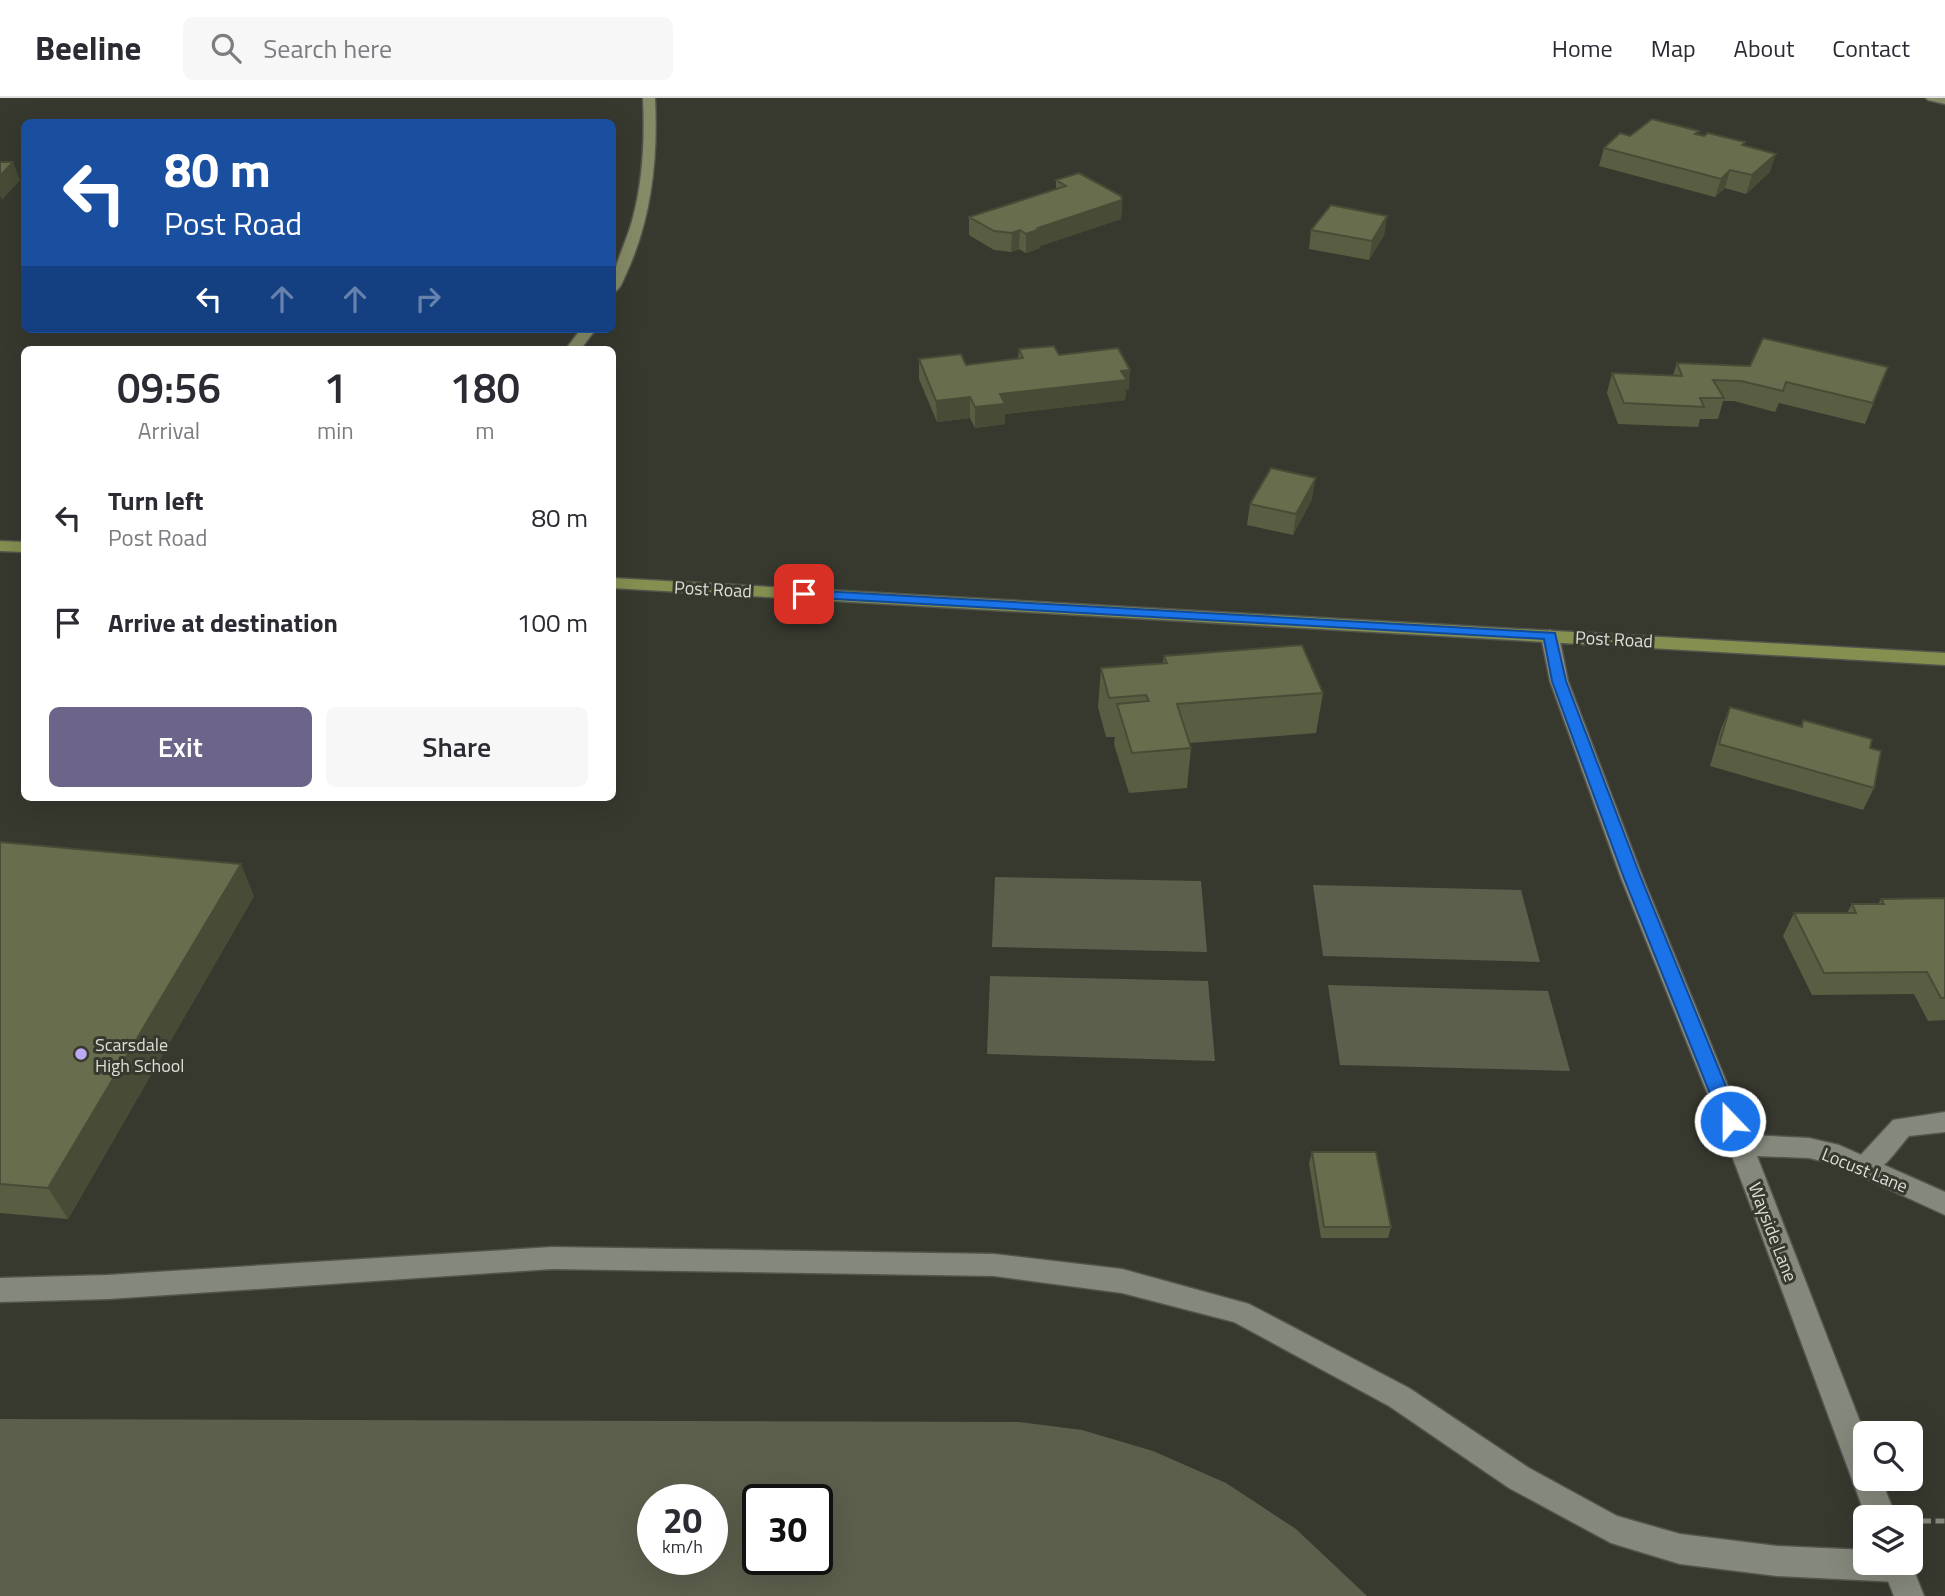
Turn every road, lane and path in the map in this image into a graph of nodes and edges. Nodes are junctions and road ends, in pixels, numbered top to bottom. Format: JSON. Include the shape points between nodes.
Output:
{"nodes":[{"id":1,"x":649,"y":98,"type":"edge"},
{"id":2,"x":1932,"y":98,"type":"edge"},
{"id":3,"x":1945,"y":101,"type":"edge"},
{"id":4,"x":616,"y":281,"type":"edge"},
{"id":5,"x":0,"y":546,"type":"edge"},
{"id":6,"x":21,"y":547,"type":"edge"},
{"id":7,"x":616,"y":583,"type":"edge"},
{"id":8,"x":1550,"y":636,"type":"junction"},
{"id":9,"x":1945,"y":659,"type":"edge"},
{"id":10,"x":1945,"y":1122,"type":"edge"},
{"id":11,"x":1740,"y":1146,"type":"junction"},
{"id":12,"x":1866,"y":1166,"type":"junction"},
{"id":13,"x":1945,"y":1204,"type":"edge"},
{"id":14,"x":0,"y":1290,"type":"edge"},
{"id":15,"x":1853,"y":1443,"type":"edge"},
{"id":16,"x":1923,"y":1521,"type":"edge"},
{"id":17,"x":1945,"y":1521,"type":"edge"},
{"id":18,"x":1853,"y":1564,"type":"edge"},
{"id":19,"x":1901,"y":1575,"type":"edge"},
{"id":20,"x":1909,"y":1596,"type":"edge"}],
"edges":[{"from":1,"to":4,"type":"street","via":[[650,153],[641,219]]},
{"from":2,"to":3,"type":"street"},
{"from":5,"to":6,"type":"main road"},
{"from":7,"to":8,"type":"main road","name":"Post Road"},
{"from":8,"to":9,"type":"main road","name":"Post Road"},
{"from":8,"to":11,"type":"street","name":"Wayside Lane","via":[[1559,681],[1632,878]]},
{"from":10,"to":12,"type":"street","via":[[1902,1128]]},
{"from":11,"to":12,"type":"street","name":"Locust Lane","via":[[1809,1148]]},
{"from":11,"to":15,"type":"street","name":"Wayside Lane"},
{"from":12,"to":13,"type":"street","name":"Locust Lane"},
{"from":14,"to":18,"type":"street","via":[[552,1258],[994,1265],[1122,1281],[1252,1318],[1399,1397],[1519,1478],[1611,1529],[1680,1549],[1777,1561]]},
{"from":16,"to":17,"type":"path"},
{"from":19,"to":20,"type":"street"}]}
